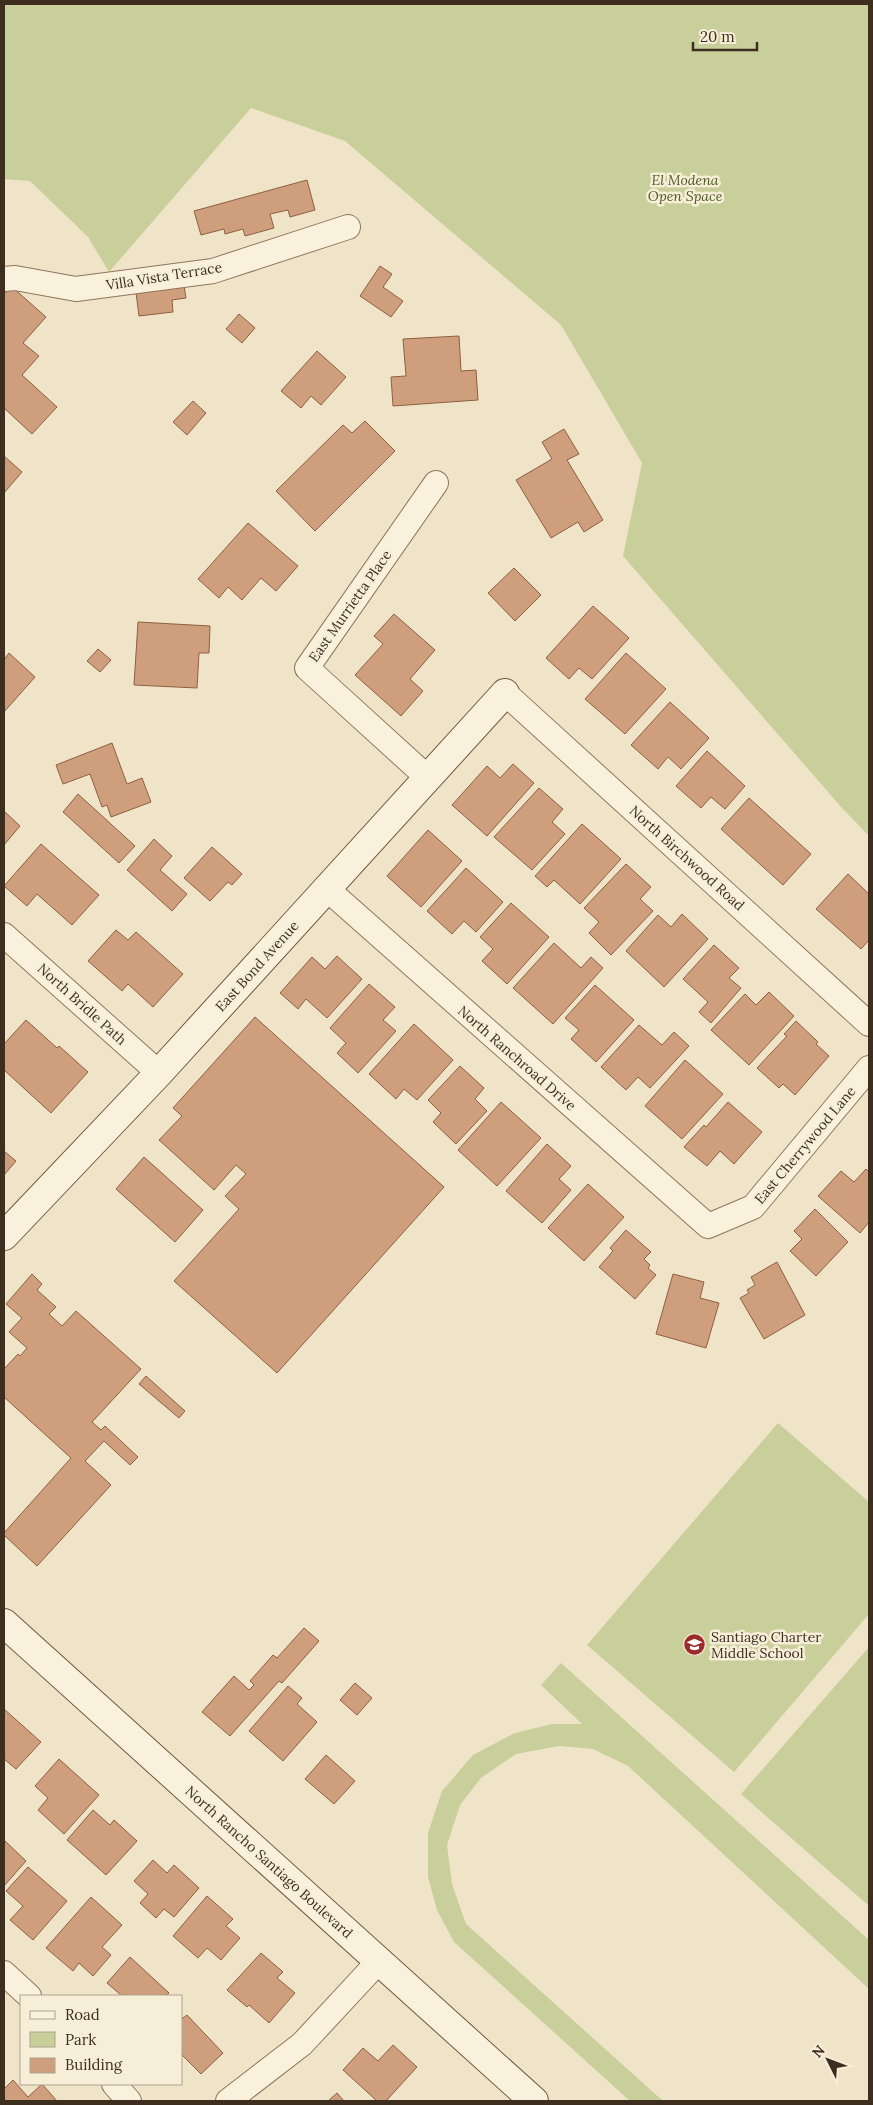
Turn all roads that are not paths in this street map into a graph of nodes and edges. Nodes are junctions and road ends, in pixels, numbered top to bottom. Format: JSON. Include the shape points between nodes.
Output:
{"nodes":[{"id":1,"x":348,"y":227,"type":"dead end"},
{"id":2,"x":4,"y":279,"type":"edge"},
{"id":3,"x":436,"y":483,"type":"dead end"},
{"id":4,"x":505,"y":693,"type":"joint"},
{"id":5,"x":428,"y":778,"type":"junction"},
{"id":6,"x":327,"y":889,"type":"junction"},
{"id":7,"x":4,"y":935,"type":"edge"},
{"id":8,"x":869,"y":1024,"type":"edge"},
{"id":9,"x":869,"y":1068,"type":"edge"},
{"id":10,"x":159,"y":1074,"type":"junction"},
{"id":11,"x":708,"y":1226,"type":"joint"},
{"id":12,"x":4,"y":1236,"type":"edge"},
{"id":13,"x":4,"y":1623,"type":"edge"},
{"id":14,"x":379,"y":1962,"type":"junction"},
{"id":15,"x":4,"y":1974,"type":"edge"},
{"id":16,"x":27,"y":1995,"type":"edge"},
{"id":17,"x":115,"y":2085,"type":"edge"},
{"id":18,"x":129,"y":2101,"type":"edge"},
{"id":19,"x":228,"y":2101,"type":"edge"},
{"id":20,"x":534,"y":2101,"type":"edge"}],
"edges":[{"from":1,"to":2,"type":"street","name":"Villa Vista Terrace","via":[[213,271],[76,288]]},
{"from":3,"to":5,"type":"street","name":"East Murrietta Place","via":[[307,668]]},
{"from":4,"to":5,"type":"street","name":"East Bond Avenue"},
{"from":4,"to":8,"type":"street","name":"North Birchwood Road"},
{"from":5,"to":6,"type":"street","name":"East Bond Avenue"},
{"from":6,"to":10,"type":"street","name":"East Bond Avenue"},
{"from":6,"to":11,"type":"street","name":"North Ranchroad Drive"},
{"from":7,"to":10,"type":"street","name":"North Bridle Path"},
{"from":9,"to":11,"type":"street","name":"East Cherrywood Lane","via":[[753,1207]]},
{"from":10,"to":12,"type":"street","name":"East Bond Avenue"},
{"from":13,"to":14,"type":"street","name":"North Rancho Santiago Boulevard"},
{"from":14,"to":19,"type":"street","via":[[302,2044]]},
{"from":14,"to":20,"type":"street","name":"North Rancho Santiago Boulevard"},
{"from":15,"to":16,"type":"street"},
{"from":17,"to":18,"type":"street"}]}
